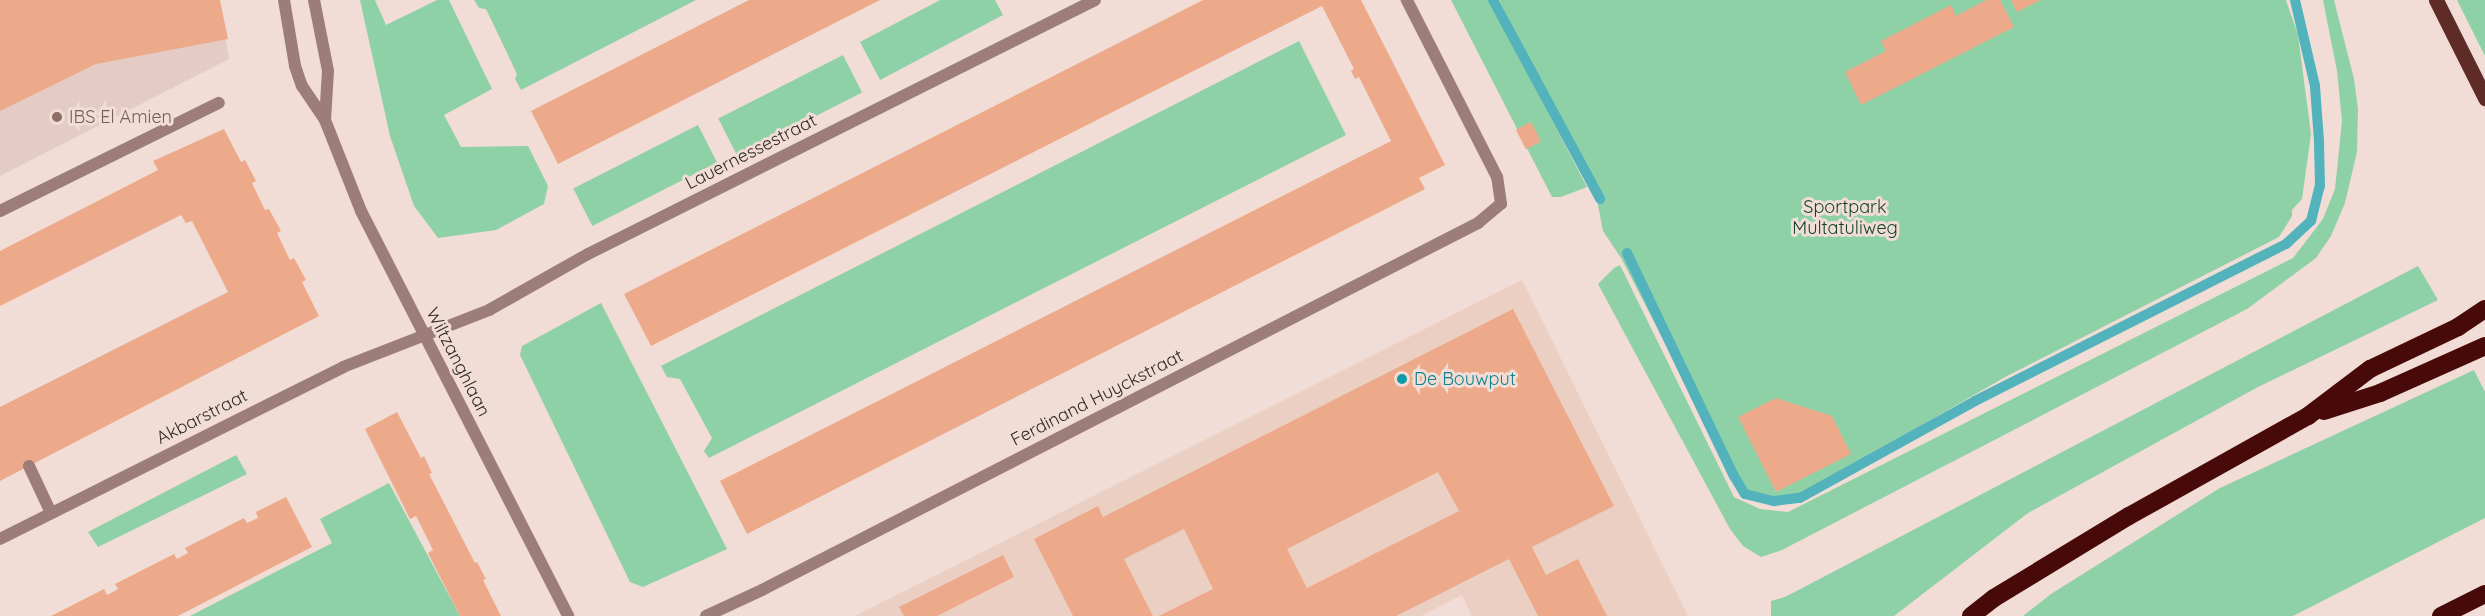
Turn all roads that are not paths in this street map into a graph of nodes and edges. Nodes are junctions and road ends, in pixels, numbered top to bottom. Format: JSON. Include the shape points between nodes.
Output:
{"nodes":[{"id":1,"x":284,"y":0,"type":"edge"},
{"id":2,"x":314,"y":0,"type":"edge"},
{"id":3,"x":1095,"y":0,"type":"edge"},
{"id":4,"x":1407,"y":0,"type":"edge"},
{"id":5,"x":2436,"y":0,"type":"edge"},
{"id":6,"x":2485,"y":98,"type":"edge"},
{"id":7,"x":219,"y":104,"type":"dead end"},
{"id":8,"x":325,"y":120,"type":"junction"},
{"id":9,"x":0,"y":211,"type":"edge"},
{"id":10,"x":2485,"y":309,"type":"edge"},
{"id":11,"x":423,"y":334,"type":"junction"},
{"id":12,"x":2485,"y":346,"type":"edge"},
{"id":13,"x":2308,"y":416,"type":"junction"},
{"id":14,"x":29,"y":466,"type":"dead end"},
{"id":15,"x":51,"y":513,"type":"junction"},
{"id":16,"x":0,"y":539,"type":"edge"},
{"id":17,"x":2485,"y":594,"type":"edge"},
{"id":18,"x":568,"y":616,"type":"edge"},
{"id":19,"x":706,"y":616,"type":"edge"},
{"id":20,"x":1971,"y":616,"type":"edge"},
{"id":21,"x":2441,"y":616,"type":"edge"}],
"edges":[{"from":1,"to":8,"type":"street","name":"Wiltzanghlaan","via":[[298,76]]},
{"from":2,"to":8,"type":"street","name":"Wiltzanghlaan","via":[[328,71]]},
{"from":3,"to":11,"type":"street","name":"Lauernessestraat","via":[[588,254],[505,302]]},
{"from":4,"to":19,"type":"street","name":"Ferdinand Huyckstraat","via":[[1497,177],[1501,204],[1478,223]]},
{"from":5,"to":6,"type":"main road"},
{"from":7,"to":9,"type":"street"},
{"from":8,"to":11,"type":"street","name":"Wiltzanghlaan","via":[[361,212]]},
{"from":10,"to":13,"type":"highway","via":[[2458,327],[2370,369]]},
{"from":11,"to":15,"type":"street","name":"Akbarstraat","via":[[343,367]]},
{"from":11,"to":18,"type":"street","name":"Wiltzanghlaan"},
{"from":12,"to":13,"type":"highway","via":[[2390,389]]},
{"from":13,"to":20,"type":"highway","via":[[2129,516]]},
{"from":14,"to":15,"type":"street"},
{"from":15,"to":16,"type":"street","name":"Akbarstraat"},
{"from":17,"to":21,"type":"highway"}]}
